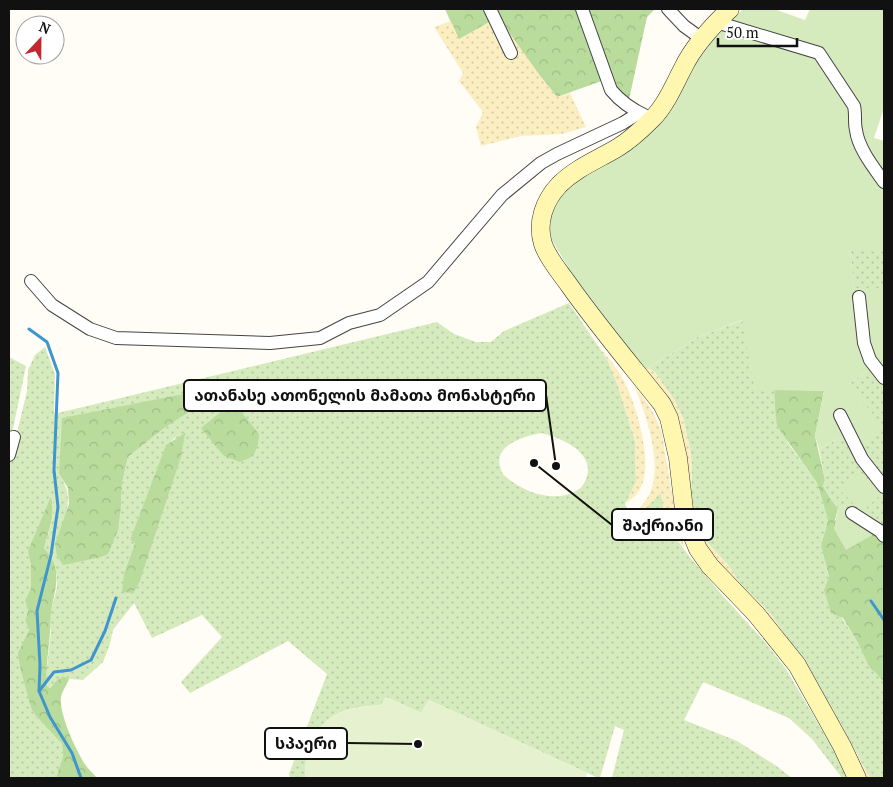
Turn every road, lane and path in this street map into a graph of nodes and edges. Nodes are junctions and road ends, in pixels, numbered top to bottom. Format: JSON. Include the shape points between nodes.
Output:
{"nodes":[{"id":1,"x":490,"y":9,"type":"edge"},
{"id":2,"x":582,"y":9,"type":"edge"},
{"id":3,"x":668,"y":9,"type":"edge"},
{"id":4,"x":730,"y":9,"type":"edge"},
{"id":5,"x":716,"y":22,"type":"junction"},
{"id":6,"x":702,"y":39,"type":"junction"},
{"id":7,"x":511,"y":53,"type":"dead end"},
{"id":8,"x":646,"y":116,"type":"junction"},
{"id":9,"x":884,"y":182,"type":"edge"},
{"id":10,"x":31,"y":280,"type":"dead end"},
{"id":11,"x":859,"y":297,"type":"dead end"},
{"id":12,"x":884,"y":378,"type":"edge"},
{"id":13,"x":840,"y":415,"type":"dead end"},
{"id":14,"x":9,"y":438,"type":"edge"},
{"id":15,"x":9,"y":455,"type":"edge"},
{"id":16,"x":884,"y":487,"type":"edge"},
{"id":17,"x":852,"y":513,"type":"dead end"},
{"id":18,"x":884,"y":536,"type":"edge"},
{"id":19,"x":857,"y":778,"type":"edge"}],
"edges":[{"from":1,"to":7,"type":"street"},
{"from":2,"to":8,"type":"street","via":[[611,90]]},
{"from":3,"to":6,"type":"street"},
{"from":4,"to":5,"type":"street"},
{"from":5,"to":6,"type":"street"},
{"from":5,"to":9,"type":"street","via":[[819,53],[854,106],[856,130],[863,149]]},
{"from":6,"to":8,"type":"street","via":[[677,81]]},
{"from":8,"to":10,"type":"street","via":[[622,123],[541,163],[502,195],[428,282],[380,315],[349,323],[320,338],[270,343],[116,338],[90,330],[52,305]]},
{"from":8,"to":19,"type":"street","via":[[618,148],[583,166],[560,184],[543,208],[542,243],[581,302],[662,404],[669,418],[678,458],[685,518],[698,549],[797,665]]},
{"from":11,"to":12,"type":"street","via":[[864,343],[870,360]]},
{"from":13,"to":16,"type":"street","via":[[862,459]]},
{"from":14,"to":15,"type":"street","via":[[14,437]]},
{"from":17,"to":18,"type":"street","via":[[880,530]]}]}
